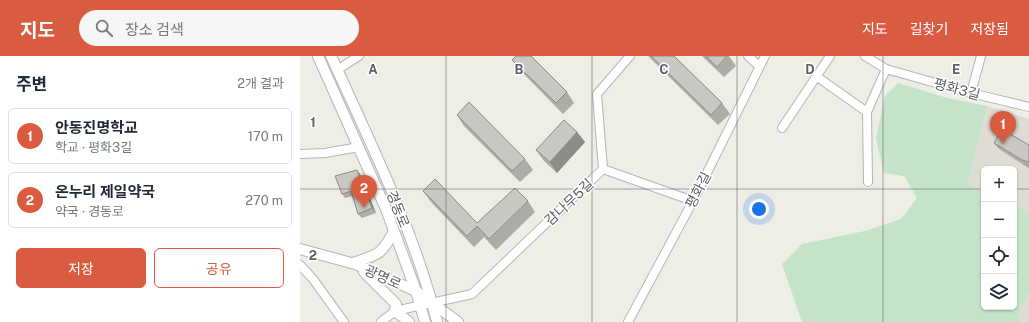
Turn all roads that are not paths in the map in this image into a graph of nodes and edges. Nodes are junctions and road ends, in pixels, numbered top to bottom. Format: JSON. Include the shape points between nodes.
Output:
{"nodes":[{"id":1,"x":318,"y":56,"type":"edge"},
{"id":2,"x":331,"y":56,"type":"edge"},
{"id":3,"x":359,"y":56,"type":"edge"},
{"id":4,"x":630,"y":56,"type":"edge"},
{"id":5,"x":748,"y":56,"type":"edge"},
{"id":6,"x":765,"y":56,"type":"edge"},
{"id":7,"x":830,"y":56,"type":"edge"},
{"id":8,"x":865,"y":56,"type":"edge"},
{"id":9,"x":981,"y":56,"type":"edge"},
{"id":10,"x":759,"y":66,"type":"junction"},
{"id":11,"x":886,"y":69,"type":"junction"},
{"id":12,"x":337,"y":70,"type":"junction"},
{"id":13,"x":816,"y":76,"type":"junction"},
{"id":14,"x":971,"y":94,"type":"junction"},
{"id":15,"x":1029,"y":107,"type":"edge"},
{"id":16,"x":867,"y":112,"type":"junction"},
{"id":17,"x":782,"y":128,"type":"dead end"},
{"id":18,"x":359,"y":147,"type":"junction"},
{"id":19,"x":300,"y":154,"type":"edge"},
{"id":20,"x":603,"y":169,"type":"junction"},
{"id":21,"x":868,"y":182,"type":"dead end"},
{"id":22,"x":693,"y":201,"type":"junction"},
{"id":23,"x":394,"y":232,"type":"junction"},
{"id":24,"x":300,"y":249,"type":"edge"},
{"id":25,"x":353,"y":264,"type":"junction"},
{"id":26,"x":300,"y":265,"type":"edge"},
{"id":27,"x":416,"y":291,"type":"junction"},
{"id":28,"x":432,"y":301,"type":"junction"},
{"id":29,"x":421,"y":305,"type":"junction"},
{"id":30,"x":395,"y":311,"type":"junction"},
{"id":31,"x":344,"y":322,"type":"edge"},
{"id":32,"x":381,"y":322,"type":"edge"},
{"id":33,"x":409,"y":322,"type":"edge"},
{"id":34,"x":425,"y":322,"type":"edge"},
{"id":35,"x":438,"y":322,"type":"edge"},
{"id":36,"x":458,"y":322,"type":"edge"},
{"id":37,"x":628,"y":322,"type":"edge"}],
"edges":[{"from":1,"to":18,"type":"street","name":"경동로"},
{"from":2,"to":12,"type":"street","name":"경동로"},
{"from":3,"to":12,"type":"street"},
{"from":4,"to":20,"type":"street","name":"감나무5길","via":[[597,94]]},
{"from":5,"to":10,"type":"street"},
{"from":6,"to":10,"type":"street","name":"평화길"},
{"from":7,"to":13,"type":"street"},
{"from":8,"to":11,"type":"street","name":"평화3길"},
{"from":9,"to":14,"type":"street"},
{"from":10,"to":22,"type":"street","name":"평화길"},
{"from":11,"to":14,"type":"street","name":"평화3길"},
{"from":11,"to":16,"type":"street"},
{"from":12,"to":28,"type":"street","name":"경동로","via":[[372,143]]},
{"from":13,"to":16,"type":"street"},
{"from":13,"to":17,"type":"street"},
{"from":14,"to":15,"type":"street","name":"평화3길"},
{"from":16,"to":21,"type":"street"},
{"from":18,"to":19,"type":"street","via":[[325,154]]},
{"from":18,"to":23,"type":"street","name":"경동로"},
{"from":20,"to":22,"type":"street"},
{"from":20,"to":28,"type":"street","name":"감나무5길","via":[[472,294]]},
{"from":22,"to":37,"type":"street","name":"평화길"},
{"from":23,"to":25,"type":"street","via":[[383,250]]},
{"from":23,"to":27,"type":"street","name":"경동로"},
{"from":24,"to":25,"type":"street","name":"광명로"},
{"from":25,"to":27,"type":"street","name":"광명로"},
{"from":25,"to":30,"type":"street","via":[[385,291],[396,304]]},
{"from":26,"to":31,"type":"street"},
{"from":27,"to":28,"type":"street","name":"광명로"},
{"from":27,"to":29,"type":"street","name":"경동로"},
{"from":28,"to":29,"type":"street","name":"감나무5길"},
{"from":28,"to":35,"type":"street","name":"경동로"},
{"from":28,"to":36,"type":"street","name":"광명로"},
{"from":29,"to":30,"type":"street","name":"감나무5길"},
{"from":29,"to":34,"type":"street","name":"경동로"},
{"from":30,"to":32,"type":"street"},
{"from":30,"to":33,"type":"street"}]}
